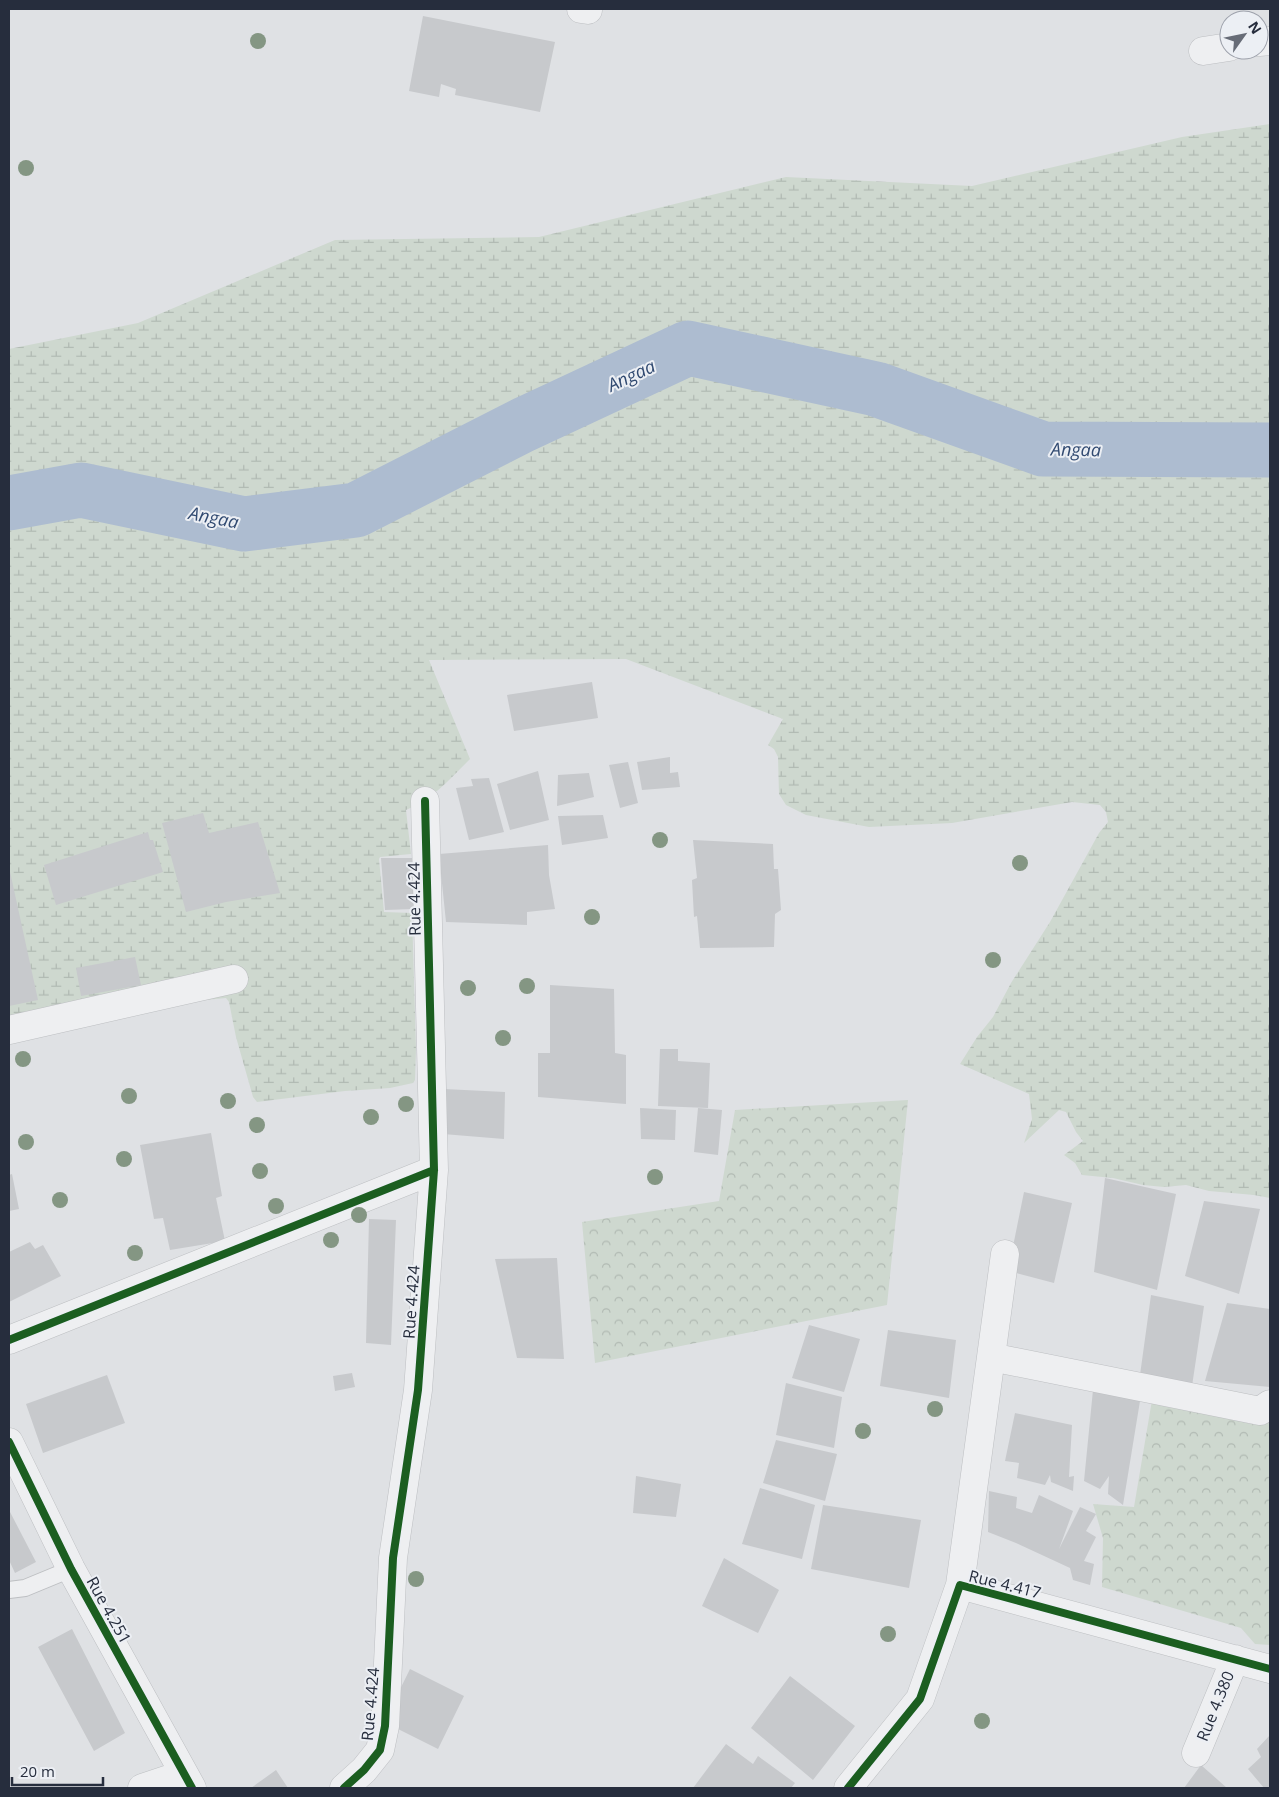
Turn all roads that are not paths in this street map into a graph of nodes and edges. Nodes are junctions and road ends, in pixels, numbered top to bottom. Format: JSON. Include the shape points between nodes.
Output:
{"nodes":[{"id":1,"x":425,"y":801,"type":"dead end"},
{"id":2,"x":234,"y":979,"type":"dead end"},
{"id":3,"x":9,"y":1030,"type":"edge"},
{"id":4,"x":434,"y":1170,"type":"junction"},
{"id":5,"x":1005,"y":1254,"type":"dead end"},
{"id":6,"x":9,"y":1340,"type":"edge"},
{"id":7,"x":991,"y":1357,"type":"junction"},
{"id":8,"x":1270,"y":1404,"type":"edge"},
{"id":9,"x":9,"y":1442,"type":"edge"},
{"id":10,"x":71,"y":1569,"type":"junction"},
{"id":11,"x":960,"y":1585,"type":"junction"},
{"id":12,"x":9,"y":1590,"type":"edge"},
{"id":13,"x":1235,"y":1658,"type":"junction"},
{"id":14,"x":1270,"y":1669,"type":"edge"},
{"id":15,"x":1196,"y":1753,"type":"dead end"},
{"id":16,"x":188,"y":1781,"type":"edge"},
{"id":17,"x":142,"y":1788,"type":"edge"},
{"id":18,"x":344,"y":1788,"type":"edge"},
{"id":19,"x":848,"y":1788,"type":"edge"}],
"edges":[{"from":1,"to":4,"type":"street","name":"Rue 4.424"},
{"from":2,"to":3,"type":"street"},
{"from":4,"to":6,"type":"street"},
{"from":4,"to":18,"type":"street","name":"Rue 4.424","via":[[418,1390],[393,1558],[384,1726],[380,1750]]},
{"from":5,"to":7,"type":"street"},
{"from":7,"to":8,"type":"street","via":[[1260,1411]]},
{"from":7,"to":11,"type":"street"},
{"from":9,"to":10,"type":"street","name":"Rue 4.251"},
{"from":10,"to":12,"type":"lane","via":[[25,1588]]},
{"from":10,"to":16,"type":"street","name":"Rue 4.251"},
{"from":11,"to":13,"type":"street","name":"Rue 4.417"},
{"from":11,"to":19,"type":"street","name":"Rue 4.417","via":[[920,1699]]},
{"from":13,"to":14,"type":"street","name":"Rue 4.417"},
{"from":13,"to":15,"type":"street","name":"Rue 4.380"},
{"from":16,"to":17,"type":"street"}]}
